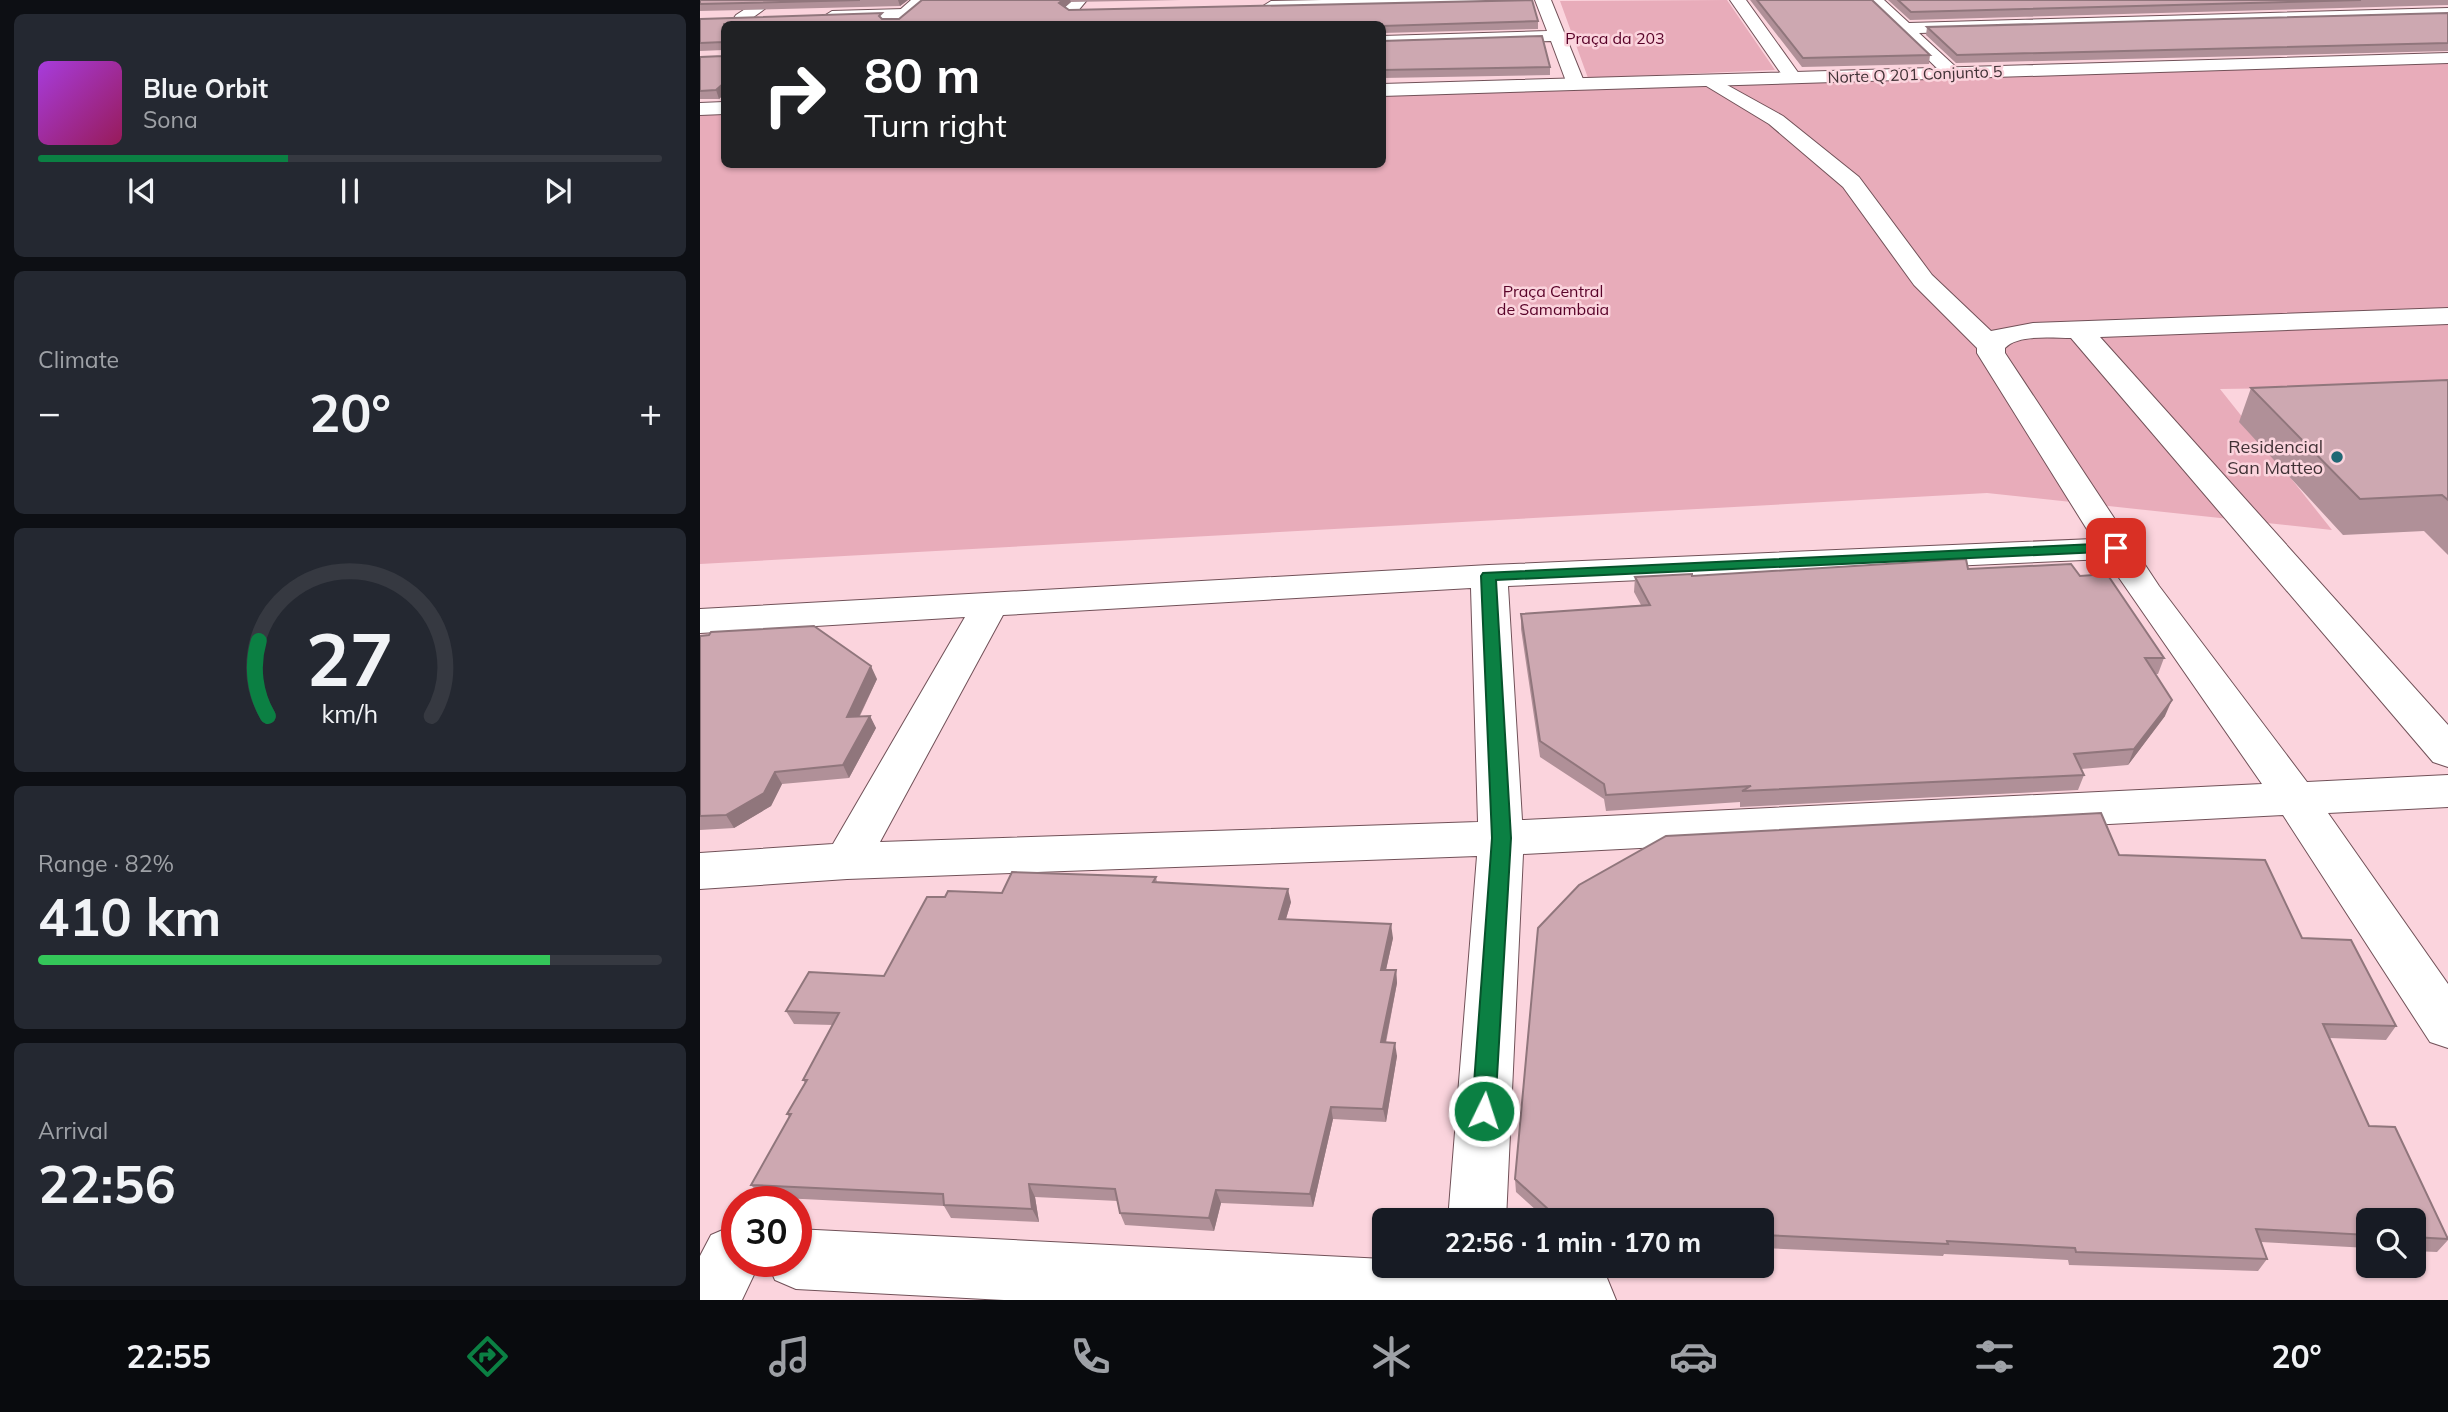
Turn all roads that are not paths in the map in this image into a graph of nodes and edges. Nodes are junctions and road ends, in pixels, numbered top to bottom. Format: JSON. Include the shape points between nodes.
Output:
{"nodes":[{"id":1,"x":769,"y":0,"type":"edge"},
{"id":2,"x":921,"y":0,"type":"edge"},
{"id":3,"x":1506,"y":0,"type":"edge"},
{"id":4,"x":1543,"y":0,"type":"edge"},
{"id":5,"x":1738,"y":0,"type":"edge"},
{"id":6,"x":1875,"y":0,"type":"edge"},
{"id":7,"x":1075,"y":5,"type":"edge"},
{"id":8,"x":1261,"y":6,"type":"edge"},
{"id":9,"x":1098,"y":10,"type":"edge"},
{"id":10,"x":2448,"y":13,"type":"edge"},
{"id":11,"x":809,"y":16,"type":"edge"},
{"id":12,"x":769,"y":17,"type":"edge"},
{"id":13,"x":898,"y":19,"type":"edge"},
{"id":14,"x":1062,"y":21,"type":"edge"},
{"id":15,"x":1903,"y":28,"type":"junction"},
{"id":16,"x":1558,"y":36,"type":"junction"},
{"id":17,"x":1386,"y":41,"type":"edge"},
{"id":18,"x":2448,"y":58,"type":"edge"},
{"id":19,"x":1952,"y":73,"type":"junction"},
{"id":20,"x":1793,"y":78,"type":"junction"},
{"id":21,"x":1709,"y":80,"type":"junction"},
{"id":22,"x":1576,"y":84,"type":"junction"},
{"id":23,"x":1386,"y":90,"type":"edge"},
{"id":24,"x":721,"y":108,"type":"edge"},
{"id":25,"x":700,"y":109,"type":"edge"},
{"id":26,"x":2448,"y":316,"type":"edge"},
{"id":27,"x":2078,"y":329,"type":"junction"},
{"id":28,"x":1990,"y":346,"type":"junction"},
{"id":29,"x":2116,"y":548,"type":"junction"},
{"id":30,"x":1489,"y":576,"type":"junction"},
{"id":31,"x":991,"y":604,"type":"junction"},
{"id":32,"x":700,"y":621,"type":"edge"},
{"id":33,"x":2448,"y":752,"type":"edge"},
{"id":34,"x":2448,"y":791,"type":"edge"},
{"id":35,"x":2294,"y":797,"type":"junction"},
{"id":36,"x":1502,"y":838,"type":"junction"},
{"id":37,"x":848,"y":861,"type":"junction"},
{"id":38,"x":700,"y":871,"type":"edge"},
{"id":39,"x":2448,"y":1026,"type":"edge"},
{"id":40,"x":1478,"y":1208,"type":"edge"},
{"id":41,"x":812,"y":1259,"type":"edge"},
{"id":42,"x":1473,"y":1280,"type":"edge"},
{"id":43,"x":1585,"y":1300,"type":"edge"}],
"edges":[{"from":1,"to":12,"type":"street","via":[[735,18]]},
{"from":2,"to":13,"type":"street"},
{"from":3,"to":8,"type":"street"},
{"from":4,"to":16,"type":"street"},
{"from":5,"to":20,"type":"street"},
{"from":6,"to":15,"type":"street"},
{"from":7,"to":9,"type":"street"},
{"from":7,"to":14,"type":"street"},
{"from":10,"to":15,"type":"street"},
{"from":11,"to":13,"type":"street"},
{"from":15,"to":19,"type":"street"},
{"from":16,"to":17,"type":"street"},
{"from":16,"to":22,"type":"street"},
{"from":18,"to":19,"type":"street","name":"Norte Q 201 Conjunto 5"},
{"from":19,"to":20,"type":"street","name":"Norte Q 201 Conjunto 5"},
{"from":20,"to":21,"type":"street","name":"Norte Q 201 Conjunto 5"},
{"from":21,"to":22,"type":"street","name":"Norte Q 201 Conjunto 5"},
{"from":21,"to":28,"type":"street","via":[[1776,120],[1851,183],[1923,280]]},
{"from":22,"to":23,"type":"street","name":"Norte Q 201 Conjunto 5"},
{"from":24,"to":25,"type":"street"},
{"from":26,"to":27,"type":"street"},
{"from":27,"to":28,"type":"street","via":[[2001,336]]},
{"from":27,"to":33,"type":"street"},
{"from":28,"to":29,"type":"street"},
{"from":29,"to":30,"type":"street"},
{"from":29,"to":35,"type":"street"},
{"from":30,"to":31,"type":"street"},
{"from":30,"to":36,"type":"street"},
{"from":31,"to":32,"type":"street"},
{"from":31,"to":37,"type":"street"},
{"from":34,"to":35,"type":"street"},
{"from":35,"to":36,"type":"street"},
{"from":35,"to":39,"type":"street"},
{"from":36,"to":37,"type":"street"},
{"from":36,"to":40,"type":"street"},
{"from":37,"to":38,"type":"street"},
{"from":41,"to":42,"type":"street"},
{"from":42,"to":43,"type":"street"}]}
